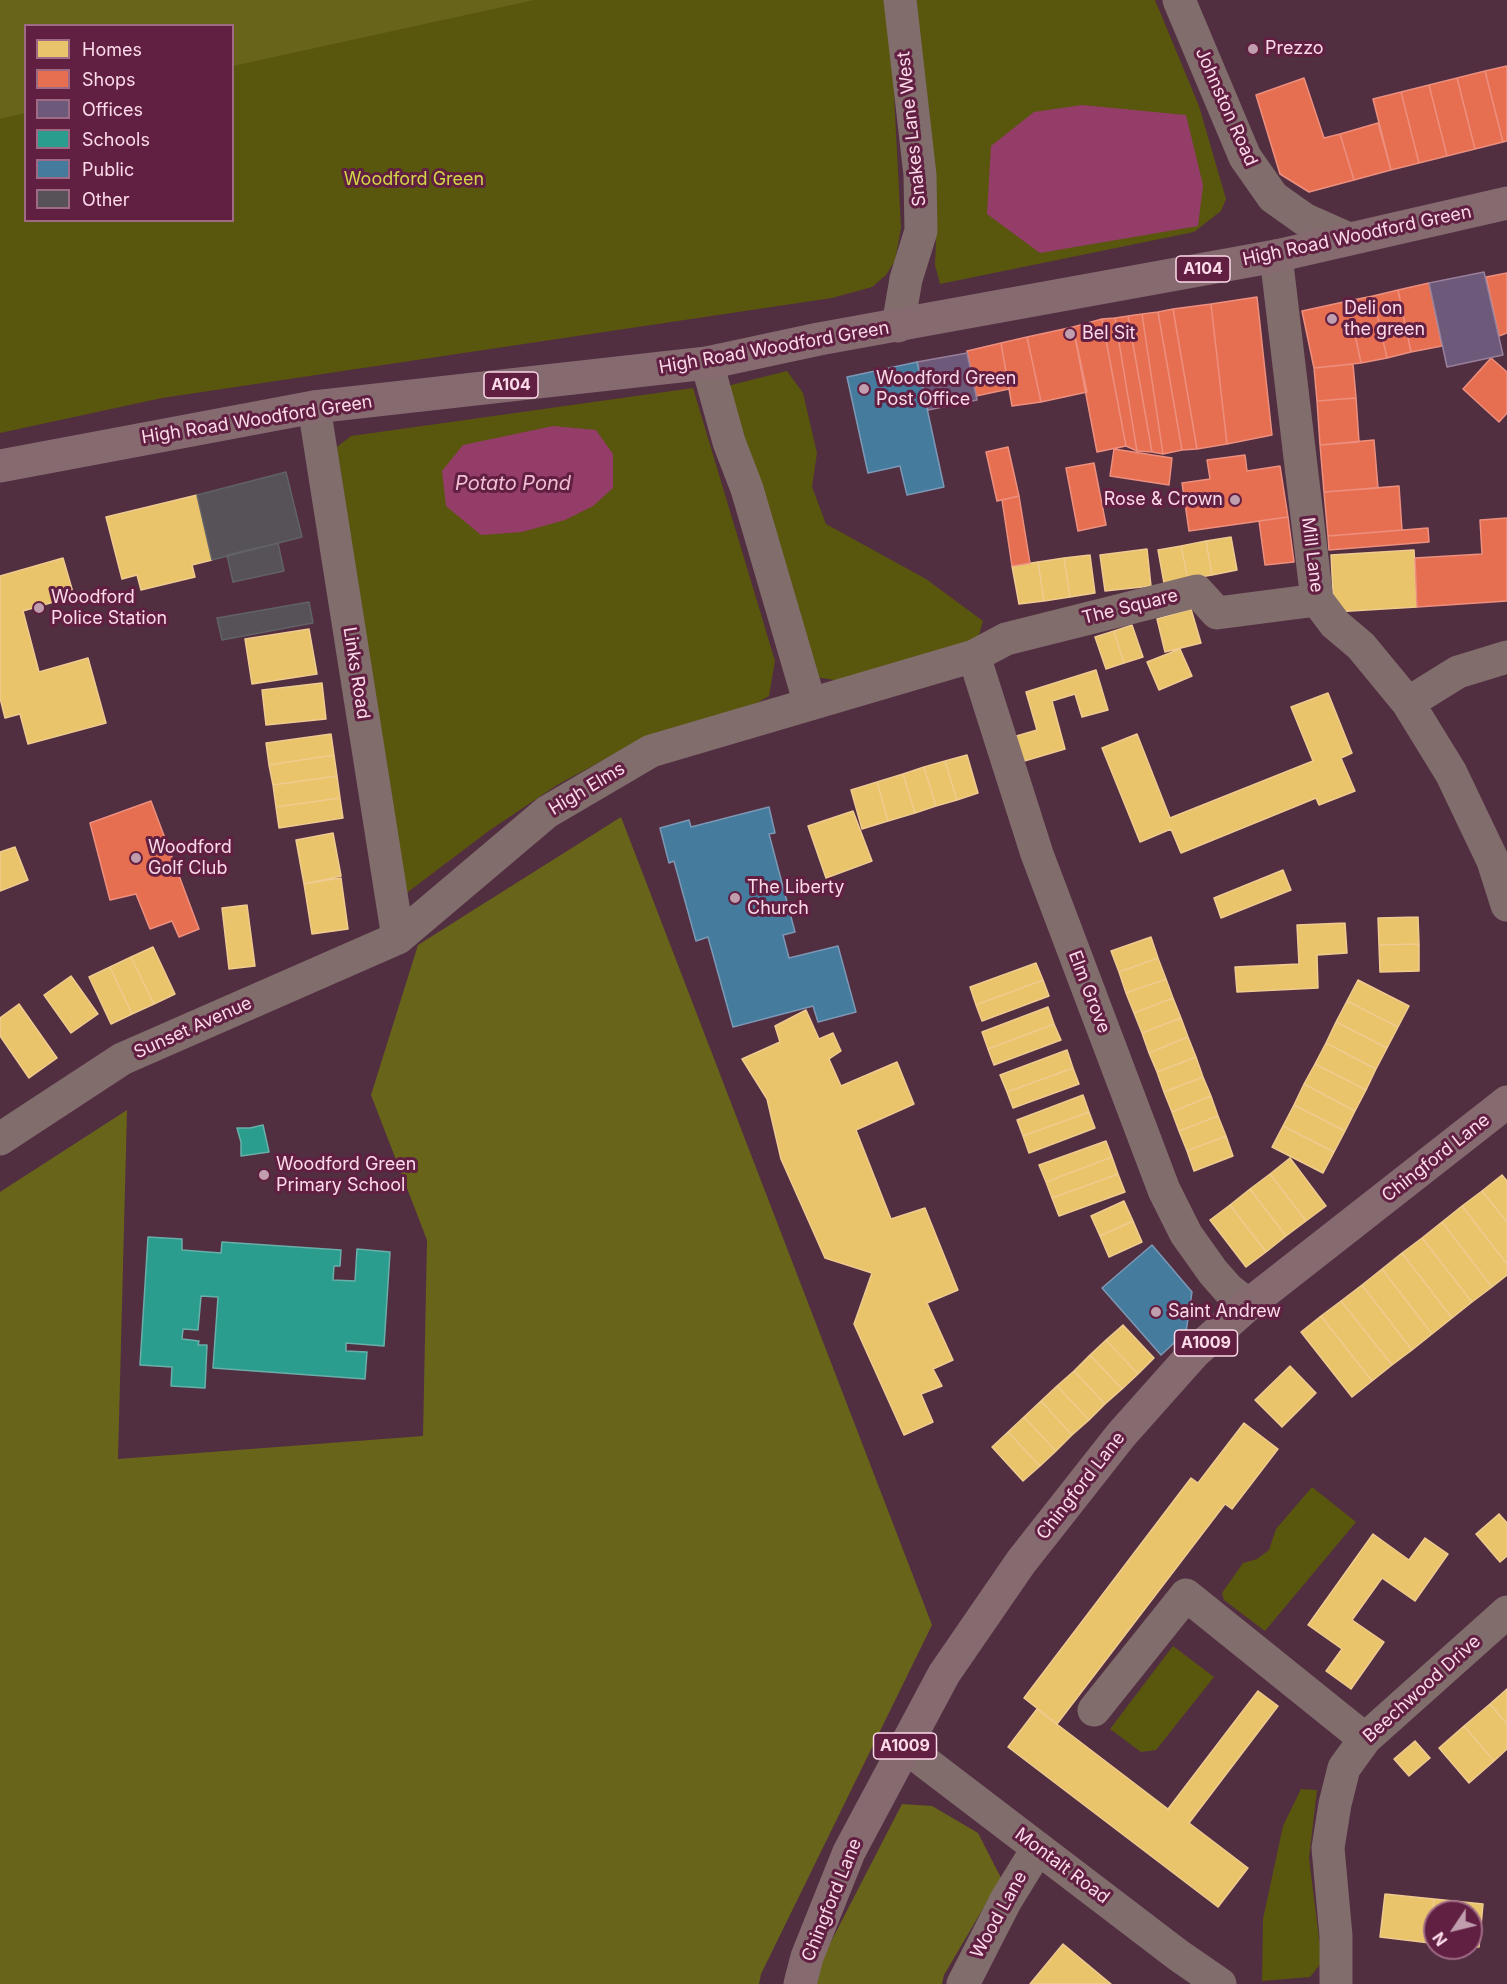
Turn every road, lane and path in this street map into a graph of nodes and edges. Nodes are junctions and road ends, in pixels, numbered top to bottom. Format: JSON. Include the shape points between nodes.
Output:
{"nodes":[{"id":1,"x":900,"y":0,"type":"edge"},
{"id":2,"x":1179,"y":0,"type":"edge"},
{"id":3,"x":1507,"y":203,"type":"edge"},
{"id":4,"x":1349,"y":239,"type":"junction"},
{"id":5,"x":1276,"y":256,"type":"junction"},
{"id":6,"x":898,"y":327,"type":"junction"},
{"id":7,"x":707,"y":363,"type":"junction"},
{"id":8,"x":314,"y":407,"type":"junction"},
{"id":9,"x":0,"y":466,"type":"edge"},
{"id":10,"x":1317,"y":600,"type":"junction"},
{"id":11,"x":974,"y":656,"type":"junction"},
{"id":12,"x":1507,"y":657,"type":"edge"},
{"id":13,"x":1408,"y":703,"type":"junction"},
{"id":14,"x":810,"y":704,"type":"junction"},
{"id":15,"x":1507,"y":905,"type":"edge"},
{"id":16,"x":398,"y":938,"type":"junction"},
{"id":17,"x":1507,"y":1102,"type":"edge"},
{"id":18,"x":0,"y":1139,"type":"edge"},
{"id":19,"x":1248,"y":1305,"type":"junction"},
{"id":20,"x":1507,"y":1612,"type":"edge"},
{"id":21,"x":1094,"y":1710,"type":"dead end"},
{"id":22,"x":1365,"y":1739,"type":"junction"},
{"id":23,"x":904,"y":1746,"type":"junction"},
{"id":24,"x":1038,"y":1848,"type":"junction"},
{"id":25,"x":800,"y":1984,"type":"edge"},
{"id":26,"x":963,"y":1984,"type":"edge"},
{"id":27,"x":1220,"y":1984,"type":"edge"},
{"id":28,"x":1336,"y":1984,"type":"edge"}],
"edges":[{"from":1,"to":6,"type":"street","name":"Snakes Lane West","via":[[920,176],[921,231],[906,279]]},
{"from":2,"to":4,"type":"street","name":"Johnston Road","via":[[1245,157],[1274,197],[1304,219]]},
{"from":3,"to":4,"type":"main road","name":"High Road Woodford Green","number":"A104"},
{"from":4,"to":5,"type":"main road","name":"High Road Woodford Green","number":"A104"},
{"from":5,"to":6,"type":"main road","name":"High Road Woodford Green","number":"A104"},
{"from":5,"to":10,"type":"street","name":"Mill Lane"},
{"from":6,"to":7,"type":"main road","name":"High Road Woodford Green","number":"A104"},
{"from":7,"to":8,"type":"main road","name":"High Road Woodford Green","number":"A104"},
{"from":7,"to":14,"type":"street"},
{"from":8,"to":9,"type":"main road","name":"High Road Woodford Green","number":"A104"},
{"from":8,"to":16,"type":"street","name":"Links Road"},
{"from":10,"to":11,"type":"street","name":"The Square","via":[[1217,613],[1197,591],[1006,639]]},
{"from":10,"to":13,"type":"street","name":"Mill Lane"},
{"from":11,"to":14,"type":"street","name":"High Elms"},
{"from":11,"to":19,"type":"street","name":"Elm Grove","via":[[1037,854],[1164,1190],[1186,1234],[1213,1272]]},
{"from":12,"to":13,"type":"street","via":[[1458,672]]},
{"from":13,"to":15,"type":"street","name":"Mill Lane","via":[[1454,780],[1493,861]]},
{"from":14,"to":16,"type":"street","name":"High Elms","via":[[651,751],[547,812]]},
{"from":16,"to":18,"type":"street","name":"Sunset Avenue","via":[[123,1059]]},
{"from":17,"to":19,"type":"main road","name":"Chingford Lane","number":"A1009"},
{"from":19,"to":23,"type":"main road","name":"Chingford Lane","number":"A1009","via":[[1194,1353],[1128,1427],[1021,1562],[944,1674]]},
{"from":20,"to":22,"type":"street","name":"Beechwood Drive"},
{"from":21,"to":22,"type":"street","via":[[1186,1595]]},
{"from":22,"to":28,"type":"street","name":"Beechwood Drive","via":[[1344,1768],[1328,1848]]},
{"from":23,"to":24,"type":"street","name":"Montalt Road"},
{"from":23,"to":25,"type":"main road","name":"Chingford Lane","number":"A1009","via":[[849,1852]]},
{"from":24,"to":26,"type":"street","name":"Wood Lane"},
{"from":24,"to":27,"type":"street","name":"Montalt Road"}]}
